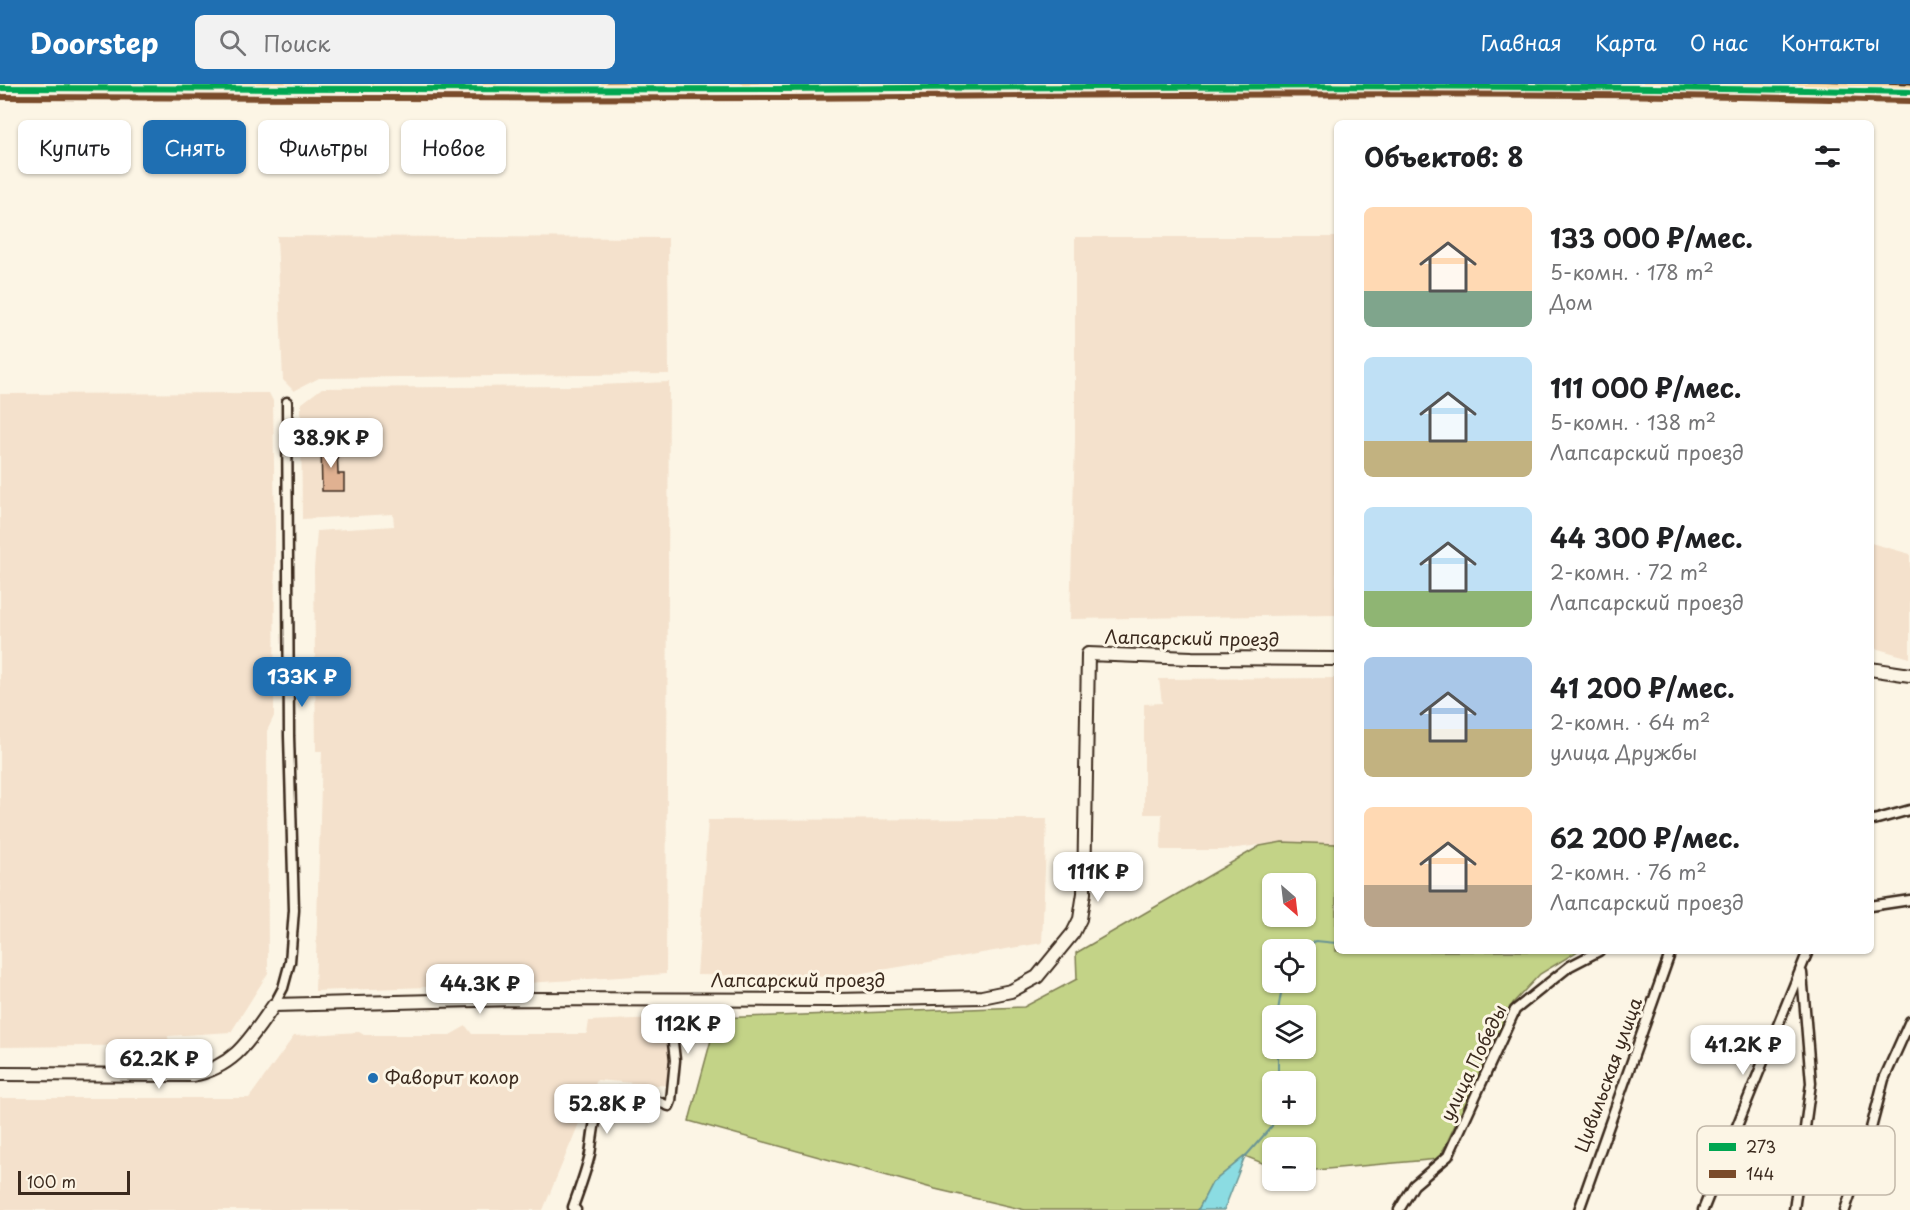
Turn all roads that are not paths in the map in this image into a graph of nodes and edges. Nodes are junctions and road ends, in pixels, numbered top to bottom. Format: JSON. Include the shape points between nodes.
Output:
{"nodes":[{"id":1,"x":1338,"y":85,"type":"edge"},
{"id":2,"x":1369,"y":85,"type":"edge"},
{"id":3,"x":1398,"y":85,"type":"edge"},
{"id":4,"x":55,"y":86,"type":"edge"},
{"id":5,"x":1787,"y":86,"type":"edge"},
{"id":6,"x":1810,"y":86,"type":"edge"},
{"id":7,"x":1833,"y":87,"type":"edge"},
{"id":8,"x":0,"y":88,"type":"edge"},
{"id":9,"x":1910,"y":92,"type":"edge"},
{"id":10,"x":287,"y":402,"type":"dead end"},
{"id":11,"x":1334,"y":659,"type":"edge"},
{"id":12,"x":1874,"y":670,"type":"edge"},
{"id":13,"x":1910,"y":675,"type":"edge"},
{"id":14,"x":1910,"y":810,"type":"edge"},
{"id":15,"x":1874,"y":820,"type":"edge"},
{"id":16,"x":1910,"y":900,"type":"edge"},
{"id":17,"x":1874,"y":905,"type":"edge"},
{"id":18,"x":1593,"y":954,"type":"edge"},
{"id":19,"x":1670,"y":954,"type":"edge"},
{"id":20,"x":1807,"y":954,"type":"edge"},
{"id":21,"x":1802,"y":969,"type":"junction"},
{"id":22,"x":668,"y":999,"type":"junction"},
{"id":23,"x":274,"y":1005,"type":"junction"},
{"id":24,"x":1910,"y":1021,"type":"edge"},
{"id":25,"x":0,"y":1074,"type":"edge"},
{"id":26,"x":1738,"y":1126,"type":"edge"},
{"id":27,"x":1805,"y":1126,"type":"edge"},
{"id":28,"x":1872,"y":1126,"type":"edge"},
{"id":29,"x":1709,"y":1195,"type":"edge"},
{"id":30,"x":1796,"y":1195,"type":"edge"},
{"id":31,"x":1850,"y":1195,"type":"edge"},
{"id":32,"x":575,"y":1209,"type":"edge"},
{"id":33,"x":1399,"y":1210,"type":"edge"},
{"id":34,"x":1578,"y":1210,"type":"edge"},
{"id":35,"x":1703,"y":1210,"type":"edge"},
{"id":36,"x":1794,"y":1210,"type":"edge"},
{"id":37,"x":1845,"y":1210,"type":"edge"}],
"edges":[{"from":1,"to":2,"type":"highway"},
{"from":1,"to":4,"type":"highway","via":[[585,90]]},
{"from":2,"to":3,"type":"highway"},
{"from":3,"to":5,"type":"highway"},
{"from":4,"to":8,"type":"highway"},
{"from":5,"to":6,"type":"highway"},
{"from":6,"to":7,"type":"highway"},
{"from":7,"to":9,"type":"highway"},
{"from":10,"to":23,"type":"street","via":[[294,910],[290,962]]},
{"from":11,"to":22,"type":"street","name":"Лапсарский проезд","via":[[1088,654],[1084,893],[1080,918],[1073,933],[1027,984],[982,997]]},
{"from":12,"to":13,"type":"street"},
{"from":14,"to":15,"type":"street"},
{"from":16,"to":17,"type":"street"},
{"from":18,"to":33,"type":"street","name":"улица Победы","via":[[1570,966],[1515,1010],[1448,1156],[1414,1185]]},
{"from":19,"to":34,"type":"street","name":"Цивильская улица"},
{"from":20,"to":21,"type":"street"},
{"from":21,"to":26,"type":"street"},
{"from":21,"to":27,"type":"street","via":[[1811,1083]]},
{"from":22,"to":23,"type":"street","name":"Лапсарский проезд"},
{"from":22,"to":32,"type":"street","via":[[675,1060],[669,1106],[625,1093],[604,1100]]},
{"from":23,"to":25,"type":"street","via":[[238,1053],[209,1072],[192,1076]]},
{"from":24,"to":28,"type":"street","via":[[1884,1079]]},
{"from":29,"to":35,"type":"street"},
{"from":30,"to":36,"type":"street"},
{"from":31,"to":37,"type":"street"}]}
